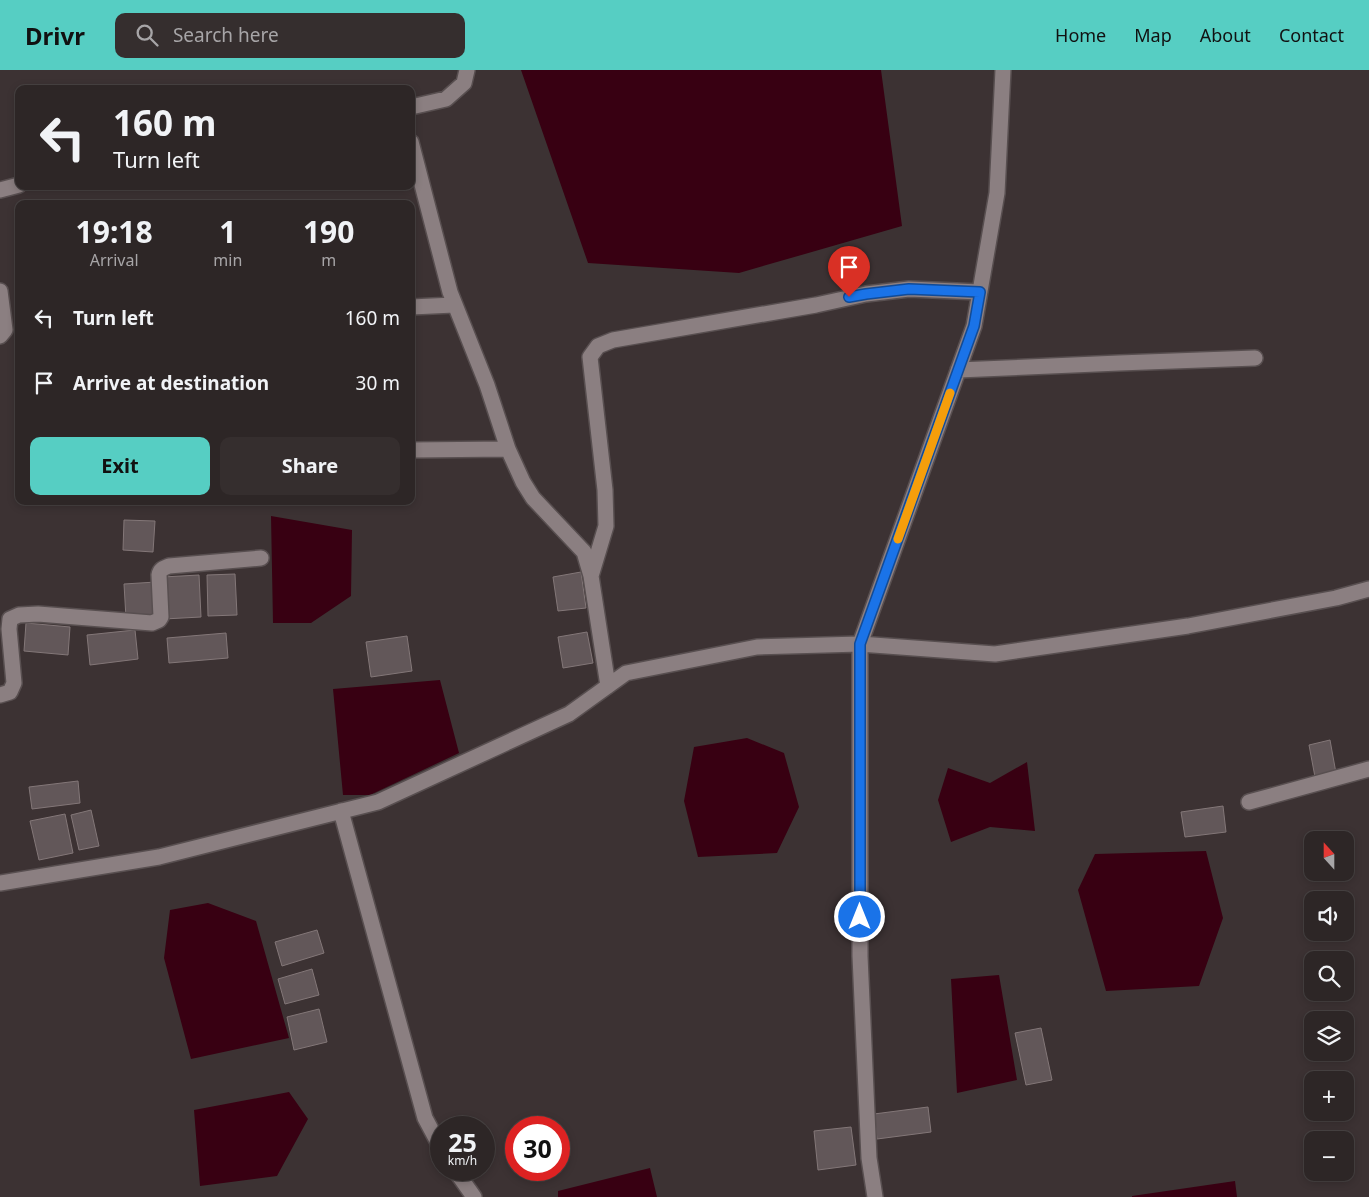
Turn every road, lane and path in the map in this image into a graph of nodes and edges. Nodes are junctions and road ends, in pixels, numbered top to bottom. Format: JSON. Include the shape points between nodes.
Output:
{"nodes":[{"id":1,"x":466,"y":70,"type":"edge"},
{"id":2,"x":1003,"y":70,"type":"edge"},
{"id":3,"x":415,"y":106,"type":"edge"},
{"id":4,"x":415,"y":157,"type":"edge"},
{"id":5,"x":15,"y":186,"type":"edge"},
{"id":6,"x":0,"y":190,"type":"edge"},
{"id":7,"x":0,"y":291,"type":"edge"},
{"id":8,"x":980,"y":292,"type":"junction"},
{"id":9,"x":454,"y":305,"type":"junction"},
{"id":10,"x":415,"y":307,"type":"edge"},
{"id":11,"x":0,"y":336,"type":"edge"},
{"id":12,"x":1255,"y":358,"type":"dead end"},
{"id":13,"x":958,"y":370,"type":"junction"},
{"id":14,"x":508,"y":449,"type":"junction"},
{"id":15,"x":415,"y":450,"type":"edge"},
{"id":16,"x":261,"y":558,"type":"dead end"},
{"id":17,"x":591,"y":576,"type":"junction"},
{"id":18,"x":1369,"y":589,"type":"edge"},
{"id":19,"x":860,"y":644,"type":"junction"},
{"id":20,"x":608,"y":686,"type":"junction"},
{"id":21,"x":0,"y":695,"type":"edge"},
{"id":22,"x":1369,"y":769,"type":"edge"},
{"id":23,"x":1249,"y":802,"type":"dead end"},
{"id":24,"x":341,"y":811,"type":"junction"},
{"id":25,"x":0,"y":883,"type":"edge"},
{"id":26,"x":430,"y":1126,"type":"edge"},
{"id":27,"x":463,"y":1181,"type":"edge"},
{"id":28,"x":474,"y":1197,"type":"edge"},
{"id":29,"x":875,"y":1197,"type":"edge"}],
"edges":[{"from":1,"to":3,"type":"street","via":[[464,83],[446,100]]},
{"from":2,"to":8,"type":"street","via":[[997,193]]},
{"from":4,"to":9,"type":"street"},
{"from":5,"to":6,"type":"street"},
{"from":7,"to":11,"type":"street","via":[[5,330]]},
{"from":8,"to":13,"type":"street","via":[[974,326]]},
{"from":8,"to":17,"type":"street","via":[[909,289],[866,294],[613,340],[598,346],[590,357],[606,526]]},
{"from":9,"to":10,"type":"street"},
{"from":9,"to":14,"type":"street","via":[[487,385]]},
{"from":12,"to":13,"type":"street"},
{"from":13,"to":19,"type":"street"},
{"from":14,"to":15,"type":"street"},
{"from":14,"to":17,"type":"street","via":[[533,498],[584,552]]},
{"from":16,"to":21,"type":"street","via":[[163,568],[159,576],[161,617],[152,623],[38,614],[10,619],[14,682],[10,692]]},
{"from":17,"to":20,"type":"street"},
{"from":18,"to":19,"type":"street","via":[[1188,626],[995,654]]},
{"from":19,"to":20,"type":"street","via":[[757,647],[626,672]]},
{"from":19,"to":29,"type":"street","via":[[860,956],[869,1158]]},
{"from":20,"to":24,"type":"street","via":[[569,714],[378,802]]},
{"from":22,"to":23,"type":"street"},
{"from":24,"to":25,"type":"street","via":[[159,857]]},
{"from":24,"to":26,"type":"street"},
{"from":27,"to":28,"type":"street"}]}
